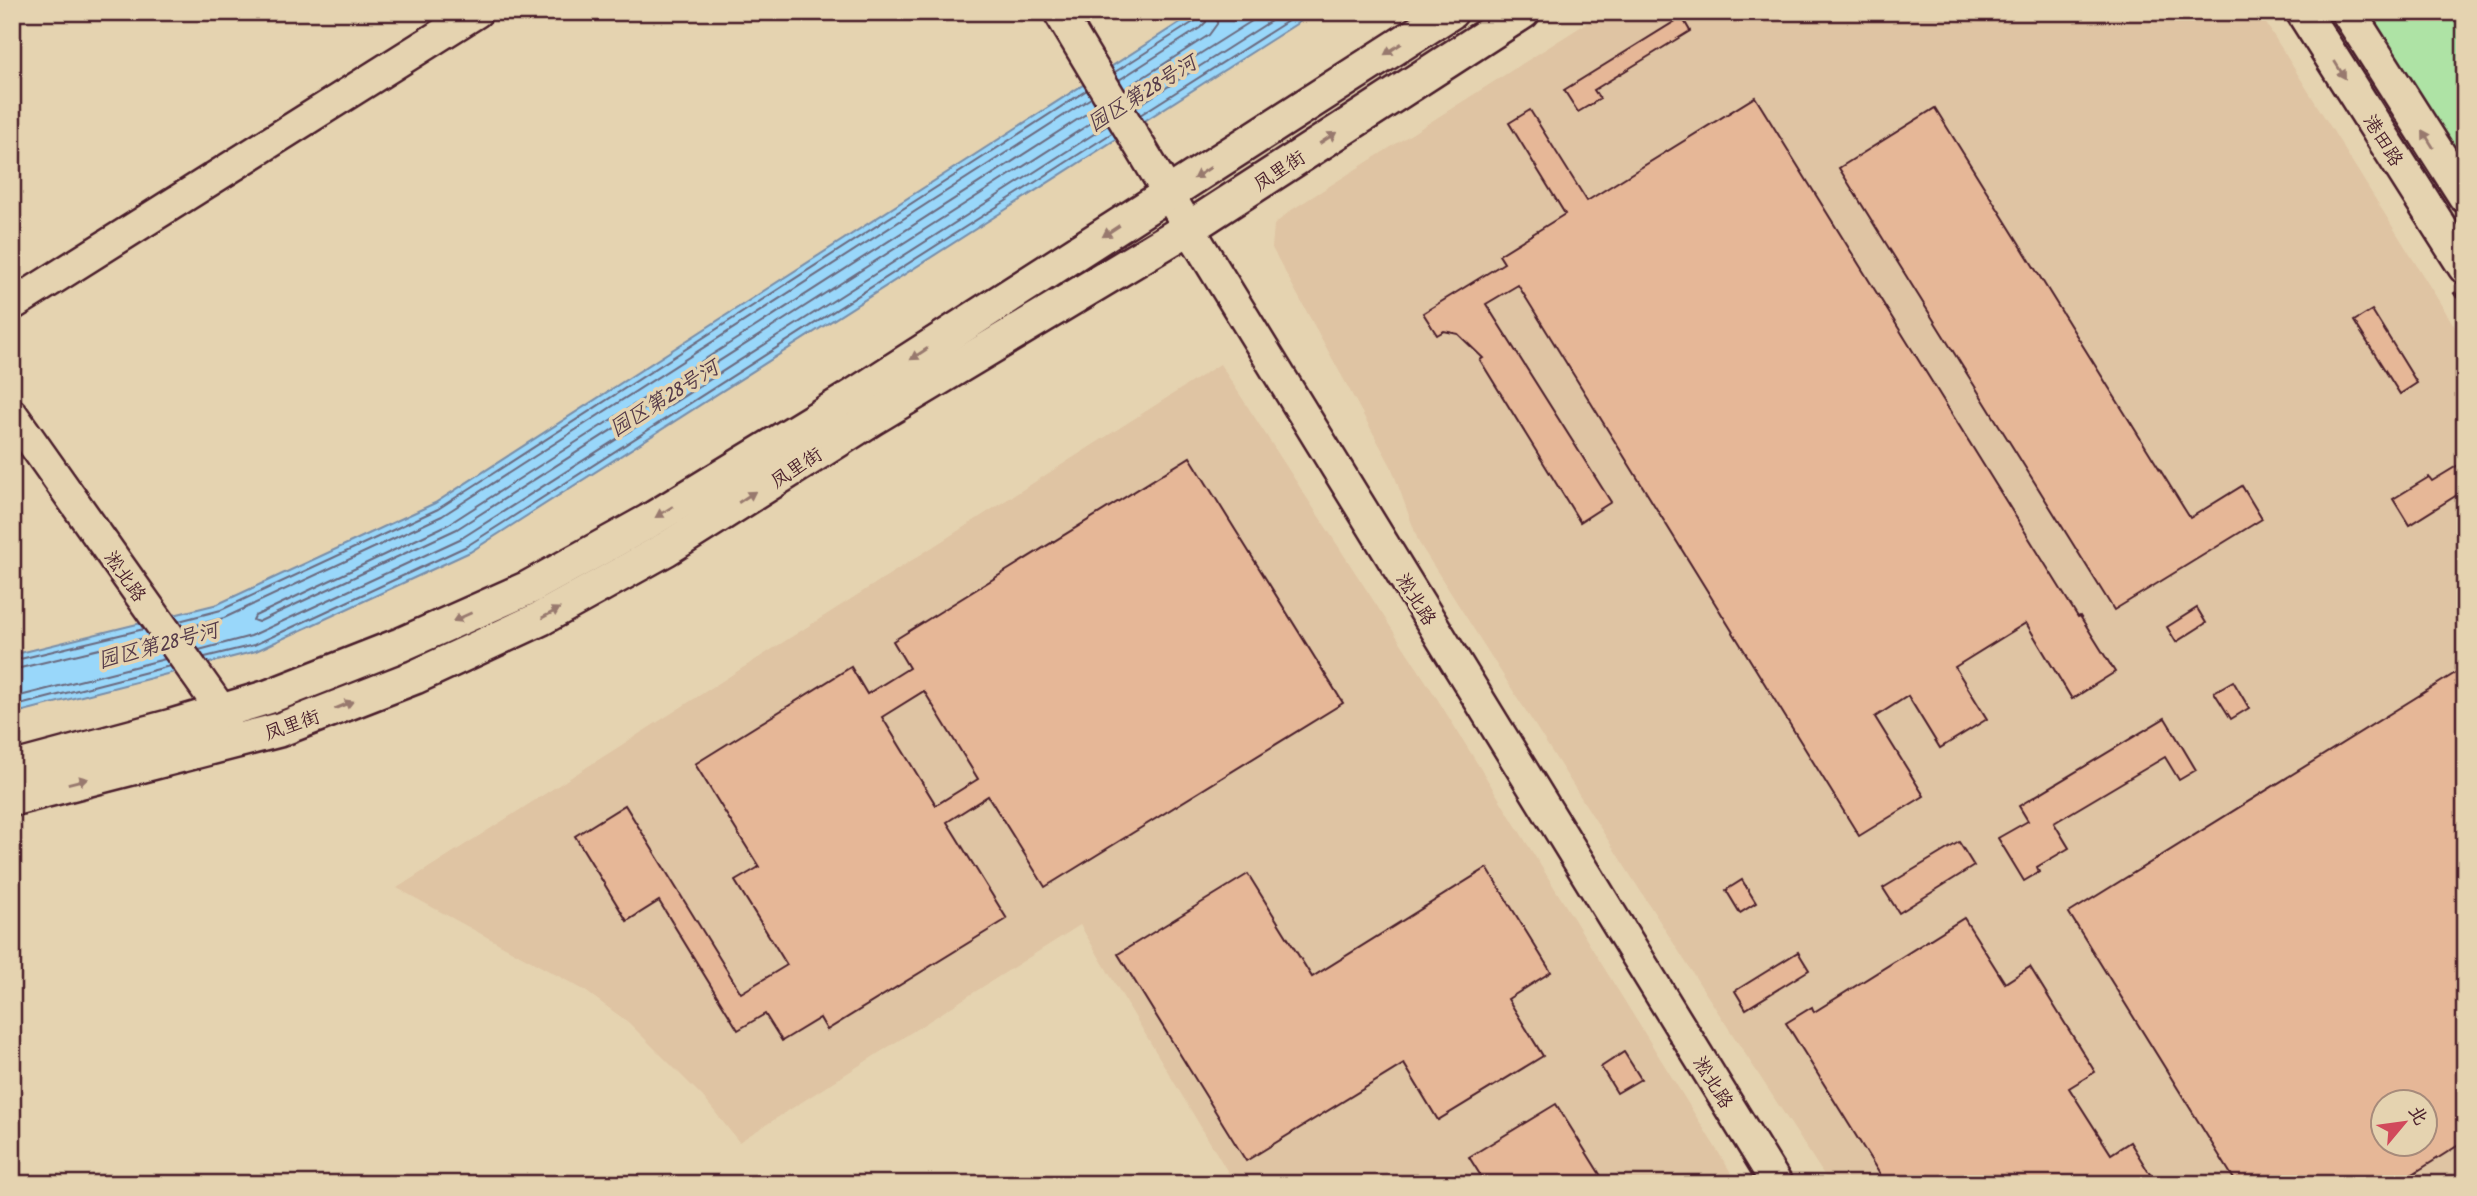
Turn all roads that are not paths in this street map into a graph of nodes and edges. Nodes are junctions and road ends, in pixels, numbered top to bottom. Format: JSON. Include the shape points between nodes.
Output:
{"nodes":[{"id":1,"x":477,"y":12,"type":"edge"},
{"id":2,"x":1059,"y":12,"type":"edge"},
{"id":3,"x":1451,"y":12,"type":"edge"},
{"id":4,"x":1523,"y":12,"type":"edge"},
{"id":5,"x":2303,"y":12,"type":"edge"},
{"id":6,"x":2348,"y":12,"type":"edge"},
{"id":7,"x":1168,"y":194,"type":"junction"},
{"id":8,"x":2465,"y":196,"type":"edge"},
{"id":9,"x":1189,"y":228,"type":"junction"},
{"id":10,"x":2465,"y":267,"type":"edge"},
{"id":11,"x":12,"y":305,"type":"edge"},
{"id":12,"x":12,"y":414,"type":"edge"},
{"id":13,"x":227,"y":727,"type":"junction"},
{"id":14,"x":12,"y":769,"type":"edge"},
{"id":15,"x":12,"y":799,"type":"edge"},
{"id":16,"x":1777,"y":1184,"type":"edge"}],
"edges":[{"from":1,"to":11,"type":"street"},
{"from":2,"to":7,"type":"street","name":"淞北路"},
{"from":3,"to":7,"type":"main road","name":"凤里街","one_way":true},
{"from":9,"to":4,"type":"main road","name":"凤里街","one_way":true},
{"from":5,"to":10,"type":"main road","name":"港田路","one_way":true},
{"from":8,"to":6,"type":"main road","name":"港田路","one_way":true},
{"from":7,"to":9,"type":"street","name":"淞北路"},
{"from":7,"to":13,"type":"main road","name":"凤里街","one_way":true,"via":[[649,522],[528,588],[268,697]]},
{"from":13,"to":9,"type":"main road","name":"凤里街","one_way":true,"via":[[279,730],[415,677],[542,618],[666,549]]},
{"from":9,"to":16,"type":"street","name":"淞北路"},
{"from":12,"to":13,"type":"street","name":"淞北路","via":[[197,676]]},
{"from":13,"to":14,"type":"main road","name":"凤里街"},
{"from":15,"to":13,"type":"main road","name":"凤里街","one_way":true}]}
